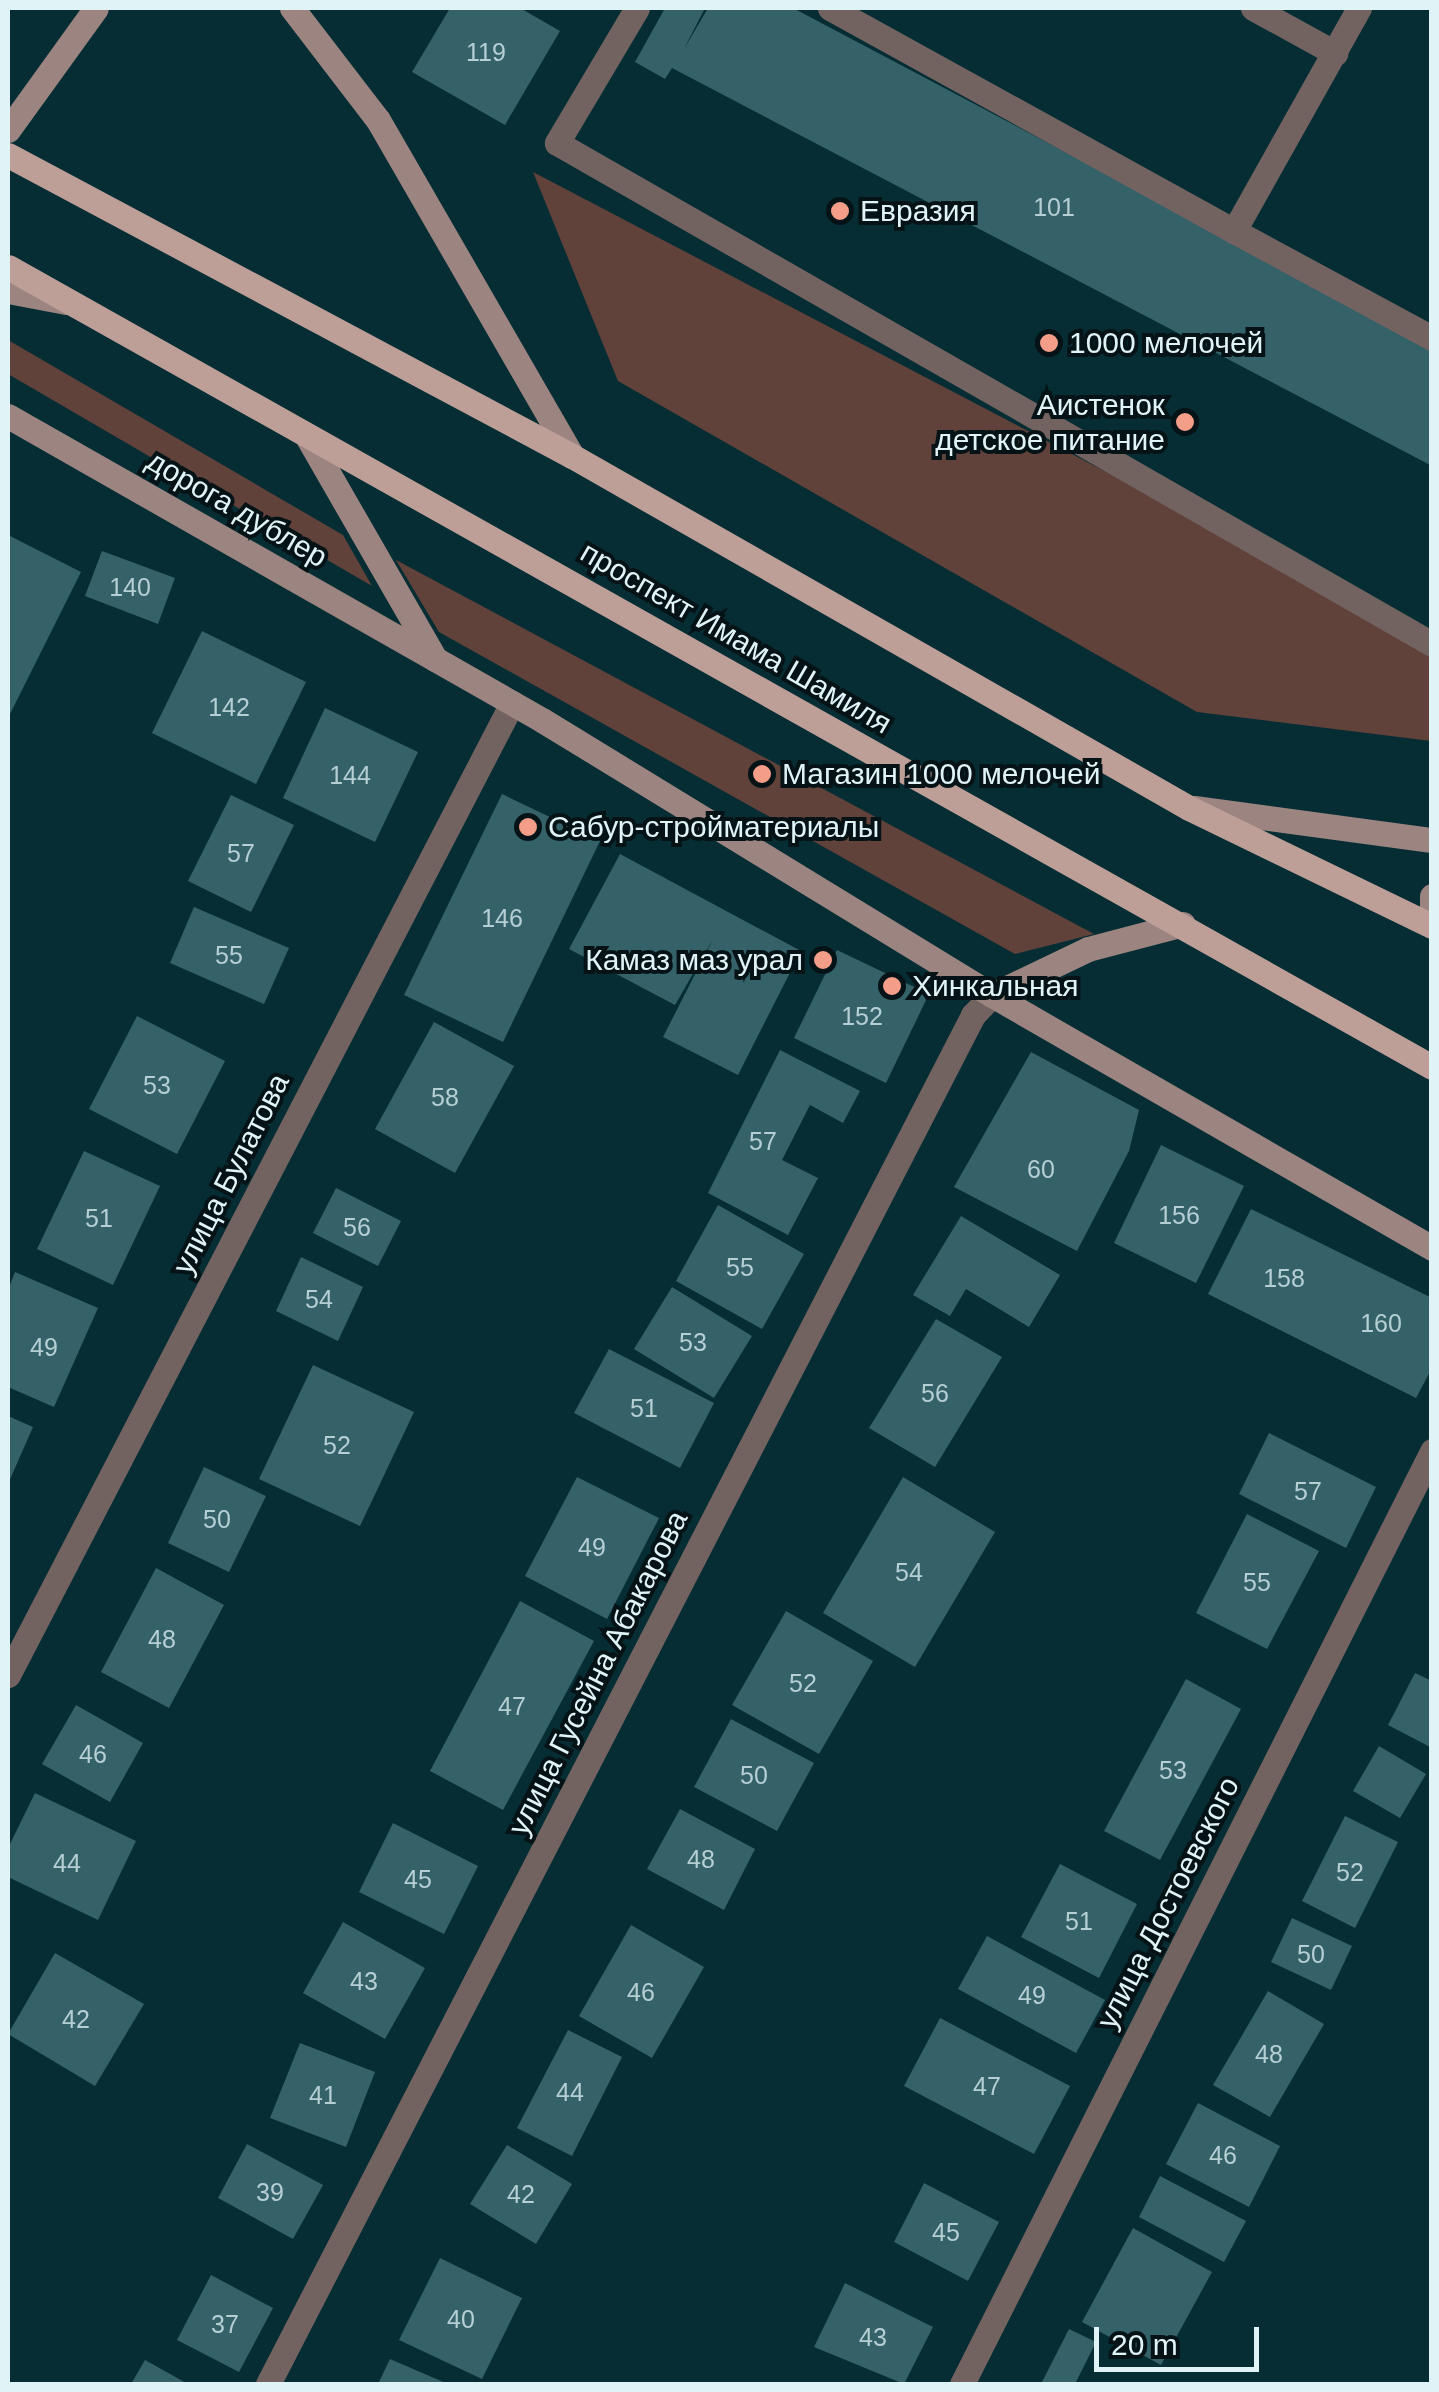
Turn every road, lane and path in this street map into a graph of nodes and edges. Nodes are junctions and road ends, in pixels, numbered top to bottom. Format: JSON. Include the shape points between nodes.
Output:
{"nodes":[{"id":1,"x":96,"y":8,"type":"edge"},
{"id":2,"x":292,"y":8,"type":"edge"},
{"id":3,"x":637,"y":8,"type":"edge"},
{"id":4,"x":830,"y":8,"type":"edge"},
{"id":5,"x":1253,"y":8,"type":"edge"},
{"id":6,"x":1359,"y":8,"type":"edge"},
{"id":7,"x":1335,"y":54,"type":"junction"},
{"id":8,"x":8,"y":130,"type":"edge"},
{"id":9,"x":8,"y":156,"type":"edge"},
{"id":10,"x":1234,"y":231,"type":"junction"},
{"id":11,"x":8,"y":267,"type":"edge"},
{"id":12,"x":8,"y":291,"type":"edge"},
{"id":13,"x":77,"y":304,"type":"junction"},
{"id":14,"x":1432,"y":338,"type":"edge"},
{"id":15,"x":8,"y":416,"type":"edge"},
{"id":16,"x":308,"y":438,"type":"junction"},
{"id":17,"x":572,"y":456,"type":"junction"},
{"id":18,"x":1432,"y":644,"type":"edge"},
{"id":19,"x":435,"y":658,"type":"junction"},
{"id":20,"x":512,"y":703,"type":"junction"},
{"id":21,"x":1189,"y":808,"type":"junction"},
{"id":22,"x":1432,"y":840,"type":"edge"},
{"id":23,"x":1432,"y":896,"type":"edge"},
{"id":24,"x":1432,"y":907,"type":"edge"},
{"id":25,"x":1183,"y":924,"type":"junction"},
{"id":26,"x":1432,"y":926,"type":"edge"},
{"id":27,"x":992,"y":995,"type":"junction"},
{"id":28,"x":1432,"y":1067,"type":"edge"},
{"id":29,"x":1432,"y":1248,"type":"edge"},
{"id":30,"x":1432,"y":1451,"type":"edge"},
{"id":31,"x":8,"y":1675,"type":"edge"},
{"id":32,"x":268,"y":2384,"type":"edge"},
{"id":33,"x":962,"y":2384,"type":"edge"}],
"edges":[{"from":1,"to":8,"type":"main road"},
{"from":2,"to":17,"type":"main road","via":[[378,120]]},
{"from":3,"to":18,"type":"street","via":[[557,143]]},
{"from":4,"to":10,"type":"street"},
{"from":5,"to":7,"type":"street"},
{"from":6,"to":7,"type":"street"},
{"from":7,"to":10,"type":"street"},
{"from":9,"to":17,"type":"main road"},
{"from":10,"to":14,"type":"street"},
{"from":11,"to":13,"type":"main road","name":"проспект Имама Шамиля"},
{"from":12,"to":13,"type":"main road"},
{"from":13,"to":16,"type":"main road","name":"проспект Имама Шамиля"},
{"from":15,"to":19,"type":"main road","name":"дорога дублер"},
{"from":16,"to":19,"type":"main road"},
{"from":16,"to":25,"type":"main road","name":"проспект Имама Шамиля"},
{"from":17,"to":21,"type":"main road"},
{"from":19,"to":20,"type":"main road"},
{"from":20,"to":27,"type":"main road"},
{"from":20,"to":31,"type":"street","name":"улица Булатова"},
{"from":21,"to":22,"type":"main road"},
{"from":21,"to":26,"type":"main road"},
{"from":23,"to":24,"type":"main road"},
{"from":25,"to":27,"type":"main road","via":[[1088,949]]},
{"from":25,"to":28,"type":"main road","name":"проспект Имама Шамиля"},
{"from":27,"to":29,"type":"main road"},
{"from":27,"to":32,"type":"street","name":"улица Гусейна Абакарова","via":[[974,1015]]},
{"from":30,"to":33,"type":"street","name":"улица Достоевского"}]}
